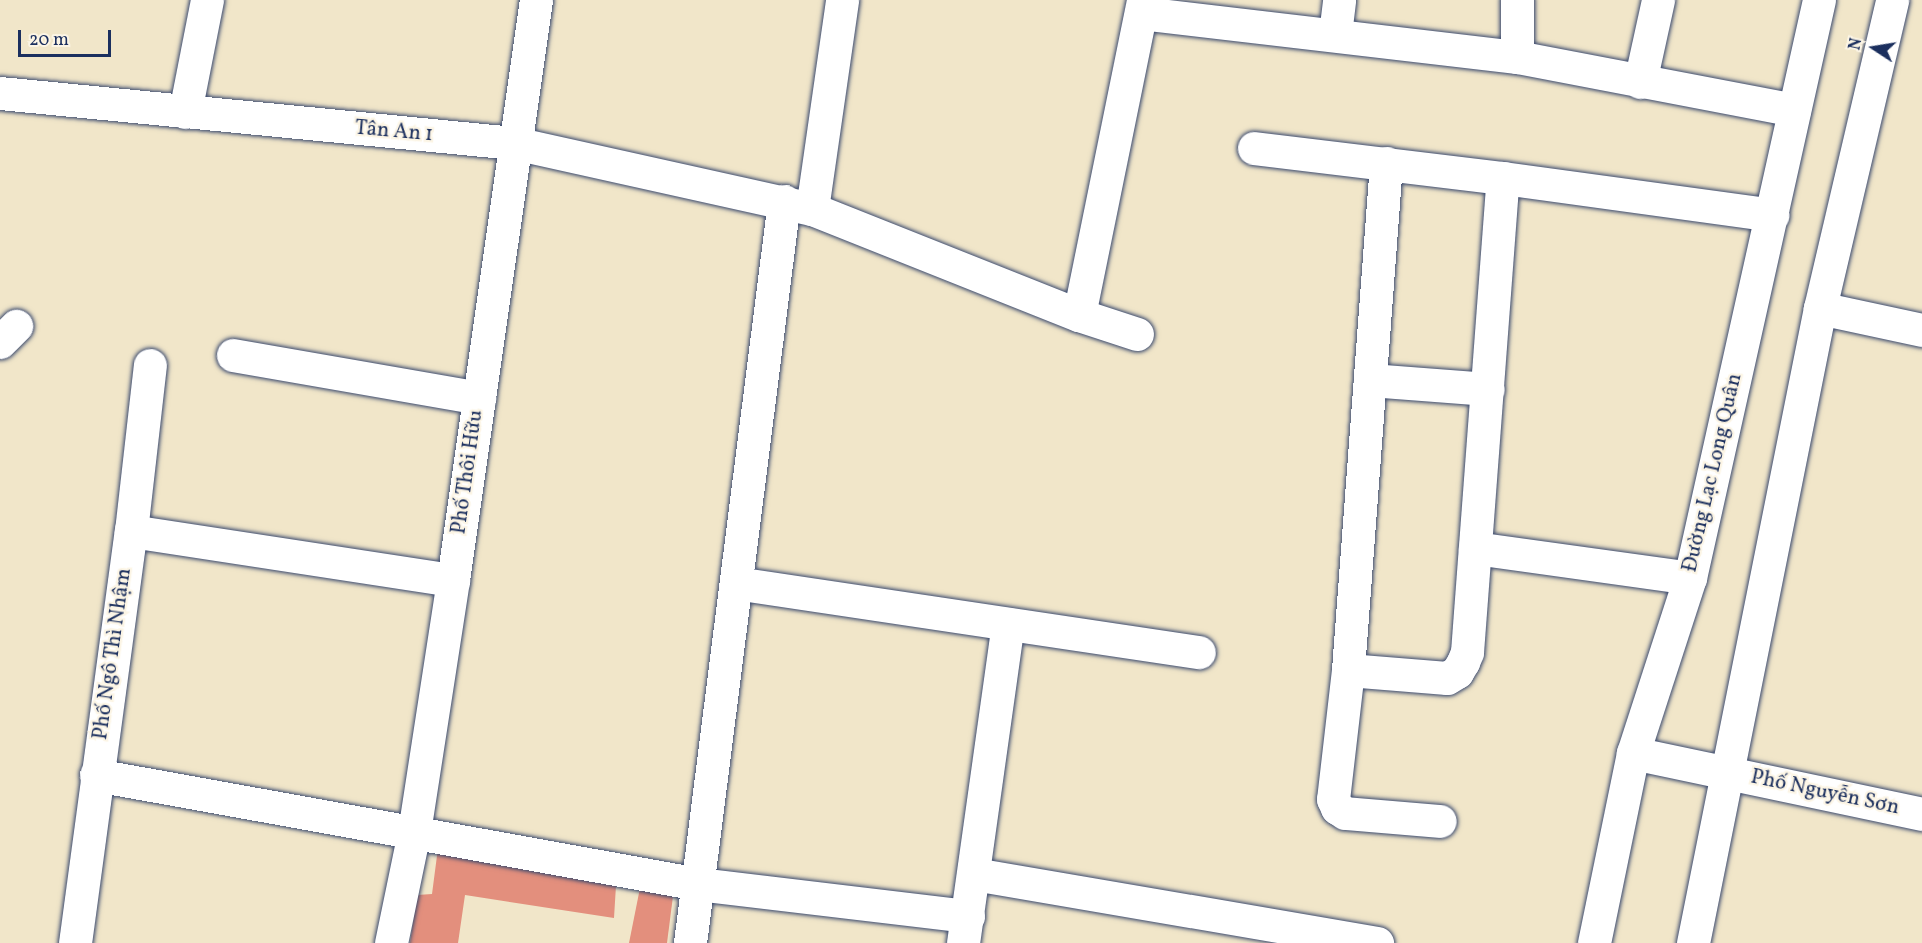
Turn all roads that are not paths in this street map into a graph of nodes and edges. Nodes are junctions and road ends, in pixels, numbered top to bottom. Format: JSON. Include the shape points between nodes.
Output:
{"nodes":[{"id":1,"x":207,"y":0,"type":"edge"},
{"id":2,"x":536,"y":0,"type":"edge"},
{"id":3,"x":842,"y":0,"type":"edge"},
{"id":4,"x":1339,"y":0,"type":"edge"},
{"id":5,"x":1518,"y":0,"type":"edge"},
{"id":6,"x":1658,"y":0,"type":"edge"},
{"id":7,"x":1819,"y":0,"type":"edge"},
{"id":8,"x":1892,"y":0,"type":"edge"},
{"id":9,"x":1142,"y":7,"type":"edge"},
{"id":10,"x":1335,"y":34,"type":"junction"},
{"id":11,"x":1517,"y":57,"type":"junction"},
{"id":12,"x":1640,"y":82,"type":"junction"},
{"id":13,"x":0,"y":93,"type":"edge"},
{"id":14,"x":1794,"y":111,"type":"junction"},
{"id":15,"x":185,"y":112,"type":"junction"},
{"id":16,"x":514,"y":143,"type":"junction"},
{"id":17,"x":1254,"y":148,"type":"dead end"},
{"id":18,"x":1386,"y":163,"type":"junction"},
{"id":19,"x":1503,"y":178,"type":"junction"},
{"id":20,"x":798,"y":205,"type":"junction"},
{"id":21,"x":1772,"y":215,"type":"junction"},
{"id":22,"x":1820,"y":308,"type":"junction"},
{"id":23,"x":1079,"y":315,"type":"junction"},
{"id":24,"x":1922,"y":330,"type":"edge"},
{"id":25,"x":1137,"y":334,"type":"dead end"},
{"id":26,"x":233,"y":355,"type":"dead end"},
{"id":27,"x":150,"y":365,"type":"dead end"},
{"id":28,"x":1370,"y":380,"type":"junction"},
{"id":29,"x":1488,"y":389,"type":"junction"},
{"id":30,"x":479,"y":398,"type":"junction"},
{"id":31,"x":131,"y":531,"type":"junction"},
{"id":32,"x":1475,"y":548,"type":"junction"},
{"id":33,"x":1690,"y":578,"type":"junction"},
{"id":34,"x":453,"y":580,"type":"junction"},
{"id":35,"x":736,"y":583,"type":"junction"},
{"id":36,"x":1008,"y":624,"type":"junction"},
{"id":37,"x":1199,"y":652,"type":"dead end"},
{"id":38,"x":1348,"y":670,"type":"junction"},
{"id":39,"x":1633,"y":753,"type":"junction"},
{"id":40,"x":1728,"y":772,"type":"junction"},
{"id":41,"x":96,"y":775,"type":"junction"},
{"id":42,"x":1922,"y":814,"type":"edge"},
{"id":43,"x":1440,"y":822,"type":"dead end"},
{"id":44,"x":414,"y":832,"type":"junction"},
{"id":45,"x":974,"y":874,"type":"junction"},
{"id":46,"x":698,"y":884,"type":"junction"},
{"id":47,"x":965,"y":929,"type":"edge"},
{"id":48,"x":75,"y":943,"type":"edge"},
{"id":49,"x":391,"y":943,"type":"edge"},
{"id":50,"x":690,"y":943,"type":"edge"},
{"id":51,"x":1377,"y":943,"type":"edge"},
{"id":52,"x":1594,"y":943,"type":"edge"},
{"id":53,"x":1693,"y":943,"type":"edge"}],
"edges":[{"from":1,"to":15,"type":"street"},
{"from":2,"to":16,"type":"street","name":"Phố Thôi Hữu"},
{"from":3,"to":20,"type":"street"},
{"from":4,"to":10,"type":"street"},
{"from":5,"to":11,"type":"street"},
{"from":6,"to":12,"type":"street"},
{"from":7,"to":14,"type":"street","name":"Đường Lạc Long Quân"},
{"from":8,"to":22,"type":"street"},
{"from":9,"to":10,"type":"street"},
{"from":9,"to":23,"type":"street"},
{"from":10,"to":11,"type":"street"},
{"from":11,"to":12,"type":"street"},
{"from":12,"to":14,"type":"street"},
{"from":13,"to":15,"type":"street","name":"Tân An 1"},
{"from":14,"to":21,"type":"street","name":"Đường Lạc Long Quân"},
{"from":15,"to":16,"type":"street","name":"Tân An 1"},
{"from":16,"to":20,"type":"street","name":"Tân An 1"},
{"from":16,"to":30,"type":"street","name":"Phố Thôi Hữu"},
{"from":17,"to":18,"type":"street"},
{"from":18,"to":19,"type":"street"},
{"from":18,"to":28,"type":"street"},
{"from":19,"to":21,"type":"street"},
{"from":19,"to":29,"type":"street"},
{"from":20,"to":23,"type":"street","name":"Tân An 1"},
{"from":20,"to":35,"type":"street"},
{"from":21,"to":33,"type":"street","name":"Đường Lạc Long Quân"},
{"from":22,"to":24,"type":"street"},
{"from":22,"to":40,"type":"street"},
{"from":23,"to":25,"type":"street","name":"Tân An 1"},
{"from":26,"to":30,"type":"street"},
{"from":27,"to":31,"type":"street","name":"Phố Ngô Thì Nhậm"},
{"from":28,"to":29,"type":"street"},
{"from":28,"to":38,"type":"street"},
{"from":29,"to":32,"type":"street"},
{"from":30,"to":34,"type":"street","name":"Phố Thôi Hữu"},
{"from":31,"to":34,"type":"street"},
{"from":31,"to":41,"type":"street","name":"Phố Ngô Thì Nhậm"},
{"from":32,"to":33,"type":"street"},
{"from":32,"to":38,"type":"street","via":[[1467,652],[1457,672],[1447,678]]},
{"from":33,"to":39,"type":"street","name":"Đường Lạc Long Quân"},
{"from":34,"to":44,"type":"street","name":"Phố Thôi Hữu"},
{"from":35,"to":36,"type":"street"},
{"from":35,"to":46,"type":"street"},
{"from":36,"to":37,"type":"street"},
{"from":36,"to":45,"type":"street"},
{"from":38,"to":43,"type":"street","via":[[1334,799],[1337,808],[1345,813]]},
{"from":39,"to":40,"type":"street","name":"Phố Nguyễn Sơn"},
{"from":39,"to":52,"type":"street","name":"Đường Lạc Long Quân"},
{"from":40,"to":42,"type":"street","name":"Phố Nguyễn Sơn"},
{"from":40,"to":53,"type":"street"},
{"from":41,"to":44,"type":"street"},
{"from":41,"to":48,"type":"street","name":"Phố Ngô Thì Nhậm"},
{"from":44,"to":46,"type":"street"},
{"from":44,"to":49,"type":"street","name":"Phố Thôi Hữu"},
{"from":45,"to":47,"type":"street"},
{"from":45,"to":51,"type":"street"},
{"from":46,"to":47,"type":"street"},
{"from":46,"to":50,"type":"street"}]}
